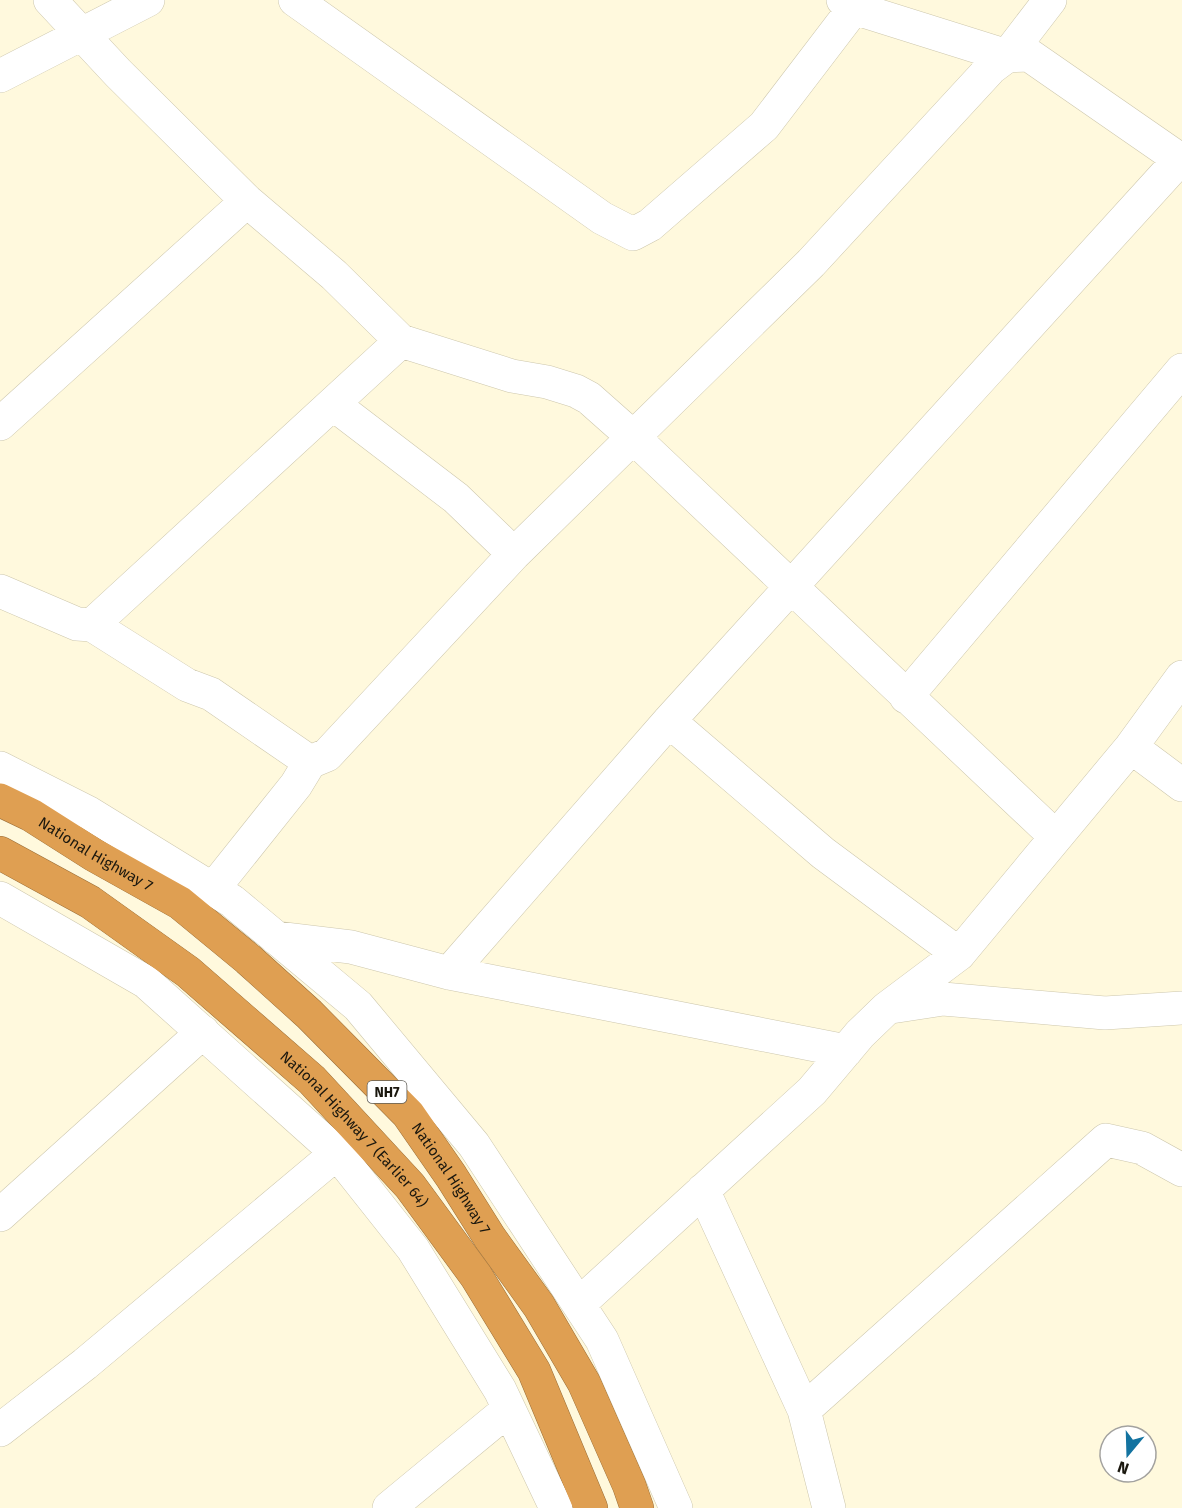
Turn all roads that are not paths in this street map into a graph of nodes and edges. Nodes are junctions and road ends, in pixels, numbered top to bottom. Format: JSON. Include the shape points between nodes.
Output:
{"nodes":[{"id":1,"x":50,"y":0,"type":"edge"},
{"id":2,"x":148,"y":0,"type":"edge"},
{"id":3,"x":295,"y":0,"type":"edge"},
{"id":4,"x":1050,"y":0,"type":"edge"},
{"id":5,"x":852,"y":3,"type":"edge"},
{"id":6,"x":115,"y":9,"type":"edge"},
{"id":7,"x":81,"y":35,"type":"junction"},
{"id":8,"x":1007,"y":56,"type":"junction"},
{"id":9,"x":0,"y":76,"type":"edge"},
{"id":10,"x":1180,"y":160,"type":"edge"},
{"id":11,"x":247,"y":201,"type":"junction"},
{"id":12,"x":400,"y":341,"type":"junction"},
{"id":13,"x":1182,"y":370,"type":"edge"},
{"id":14,"x":333,"y":404,"type":"junction"},
{"id":15,"x":0,"y":424,"type":"edge"},
{"id":16,"x":633,"y":437,"type":"junction"},
{"id":17,"x":514,"y":554,"type":"junction"},
{"id":18,"x":790,"y":587,"type":"junction"},
{"id":19,"x":0,"y":591,"type":"edge"},
{"id":20,"x":92,"y":625,"type":"junction"},
{"id":21,"x":1182,"y":677,"type":"edge"},
{"id":22,"x":906,"y":698,"type":"junction"},
{"id":23,"x":669,"y":721,"type":"junction"},
{"id":24,"x":1131,"y":747,"type":"junction"},
{"id":25,"x":310,"y":762,"type":"junction"},
{"id":26,"x":0,"y":768,"type":"edge"},
{"id":27,"x":1182,"y":784,"type":"edge"},
{"id":28,"x":0,"y":800,"type":"edge"},
{"id":29,"x":1055,"y":836,"type":"junction"},
{"id":30,"x":0,"y":853,"type":"edge"},
{"id":31,"x":213,"y":889,"type":"junction"},
{"id":32,"x":0,"y":898,"type":"edge"},
{"id":33,"x":276,"y":938,"type":"junction"},
{"id":34,"x":959,"y":954,"type":"junction"},
{"id":35,"x":449,"y":973,"type":"junction"},
{"id":36,"x":887,"y":1008,"type":"junction"},
{"id":37,"x":1182,"y":1008,"type":"edge"},
{"id":38,"x":203,"y":1032,"type":"junction"},
{"id":39,"x":846,"y":1051,"type":"junction"},
{"id":40,"x":337,"y":1153,"type":"junction"},
{"id":41,"x":1182,"y":1170,"type":"edge"},
{"id":42,"x":704,"y":1190,"type":"junction"},
{"id":43,"x":0,"y":1215,"type":"edge"},
{"id":44,"x":579,"y":1304,"type":"junction"},
{"id":45,"x":509,"y":1409,"type":"junction"},
{"id":46,"x":804,"y":1410,"type":"junction"},
{"id":47,"x":0,"y":1430,"type":"edge"},
{"id":48,"x":389,"y":1508,"type":"edge"},
{"id":49,"x":556,"y":1508,"type":"edge"},
{"id":50,"x":591,"y":1508,"type":"edge"},
{"id":51,"x":637,"y":1508,"type":"edge"},
{"id":52,"x":676,"y":1508,"type":"edge"},
{"id":53,"x":829,"y":1508,"type":"edge"}],
"edges":[{"from":1,"to":7,"type":"street"},
{"from":2,"to":6,"type":"street"},
{"from":3,"to":5,"type":"street","via":[[602,218],[633,234],[650,225],[764,126]]},
{"from":4,"to":8,"type":"street"},
{"from":5,"to":8,"type":"street"},
{"from":6,"to":7,"type":"street"},
{"from":7,"to":9,"type":"street"},
{"from":7,"to":11,"type":"street"},
{"from":8,"to":10,"type":"street","via":[[1029,55]]},
{"from":8,"to":16,"type":"street","via":[[991,68],[810,263]]},
{"from":10,"to":18,"type":"street"},
{"from":11,"to":12,"type":"street","via":[[334,275]]},
{"from":11,"to":15,"type":"street"},
{"from":12,"to":14,"type":"street"},
{"from":12,"to":16,"type":"street","via":[[512,376],[576,391]]},
{"from":13,"to":22,"type":"street"},
{"from":14,"to":17,"type":"street","via":[[456,498]]},
{"from":14,"to":20,"type":"street"},
{"from":16,"to":17,"type":"street"},
{"from":16,"to":18,"type":"street"},
{"from":17,"to":25,"type":"street","via":[[327,755]]},
{"from":18,"to":22,"type":"street"},
{"from":18,"to":23,"type":"street"},
{"from":19,"to":20,"type":"street","via":[[77,624]]},
{"from":20,"to":25,"type":"street","via":[[187,685],[212,694]]},
{"from":21,"to":24,"type":"street"},
{"from":22,"to":29,"type":"street"},
{"from":23,"to":34,"type":"street","via":[[823,854]]},
{"from":23,"to":35,"type":"street"},
{"from":24,"to":27,"type":"street"},
{"from":24,"to":29,"type":"street"},
{"from":25,"to":31,"type":"street"},
{"from":26,"to":31,"type":"street","via":[[89,813]]},
{"from":28,"to":51,"type":"highway","name":"National Highway 7","number":"NH7","via":[[31,814],[180,903],[309,1014],[408,1114],[539,1306],[584,1383]]},
{"from":29,"to":34,"type":"street"},
{"from":30,"to":50,"type":"highway","name":"National Highway 7 (Earlier 64)","via":[[90,902],[188,972],[312,1080],[411,1186],[476,1276],[534,1371]]},
{"from":31,"to":33,"type":"street"},
{"from":32,"to":38,"type":"street","via":[[146,982]]},
{"from":33,"to":35,"type":"street","via":[[351,947]]},
{"from":33,"to":44,"type":"street","via":[[358,1006],[474,1145]]},
{"from":34,"to":36,"type":"street"},
{"from":35,"to":39,"type":"street"},
{"from":36,"to":37,"type":"street","via":[[943,999],[1105,1013]]},
{"from":36,"to":39,"type":"street"},
{"from":38,"to":40,"type":"street"},
{"from":38,"to":43,"type":"street"},
{"from":39,"to":42,"type":"street","via":[[812,1091]]},
{"from":40,"to":45,"type":"street","via":[[413,1249]]},
{"from":40,"to":47,"type":"street"},
{"from":41,"to":46,"type":"street","via":[[1142,1148],[1106,1140]]},
{"from":42,"to":44,"type":"street"},
{"from":42,"to":46,"type":"street"},
{"from":44,"to":52,"type":"street","via":[[602,1340]]},
{"from":45,"to":48,"type":"street"},
{"from":45,"to":49,"type":"street"},
{"from":46,"to":53,"type":"street"}]}
